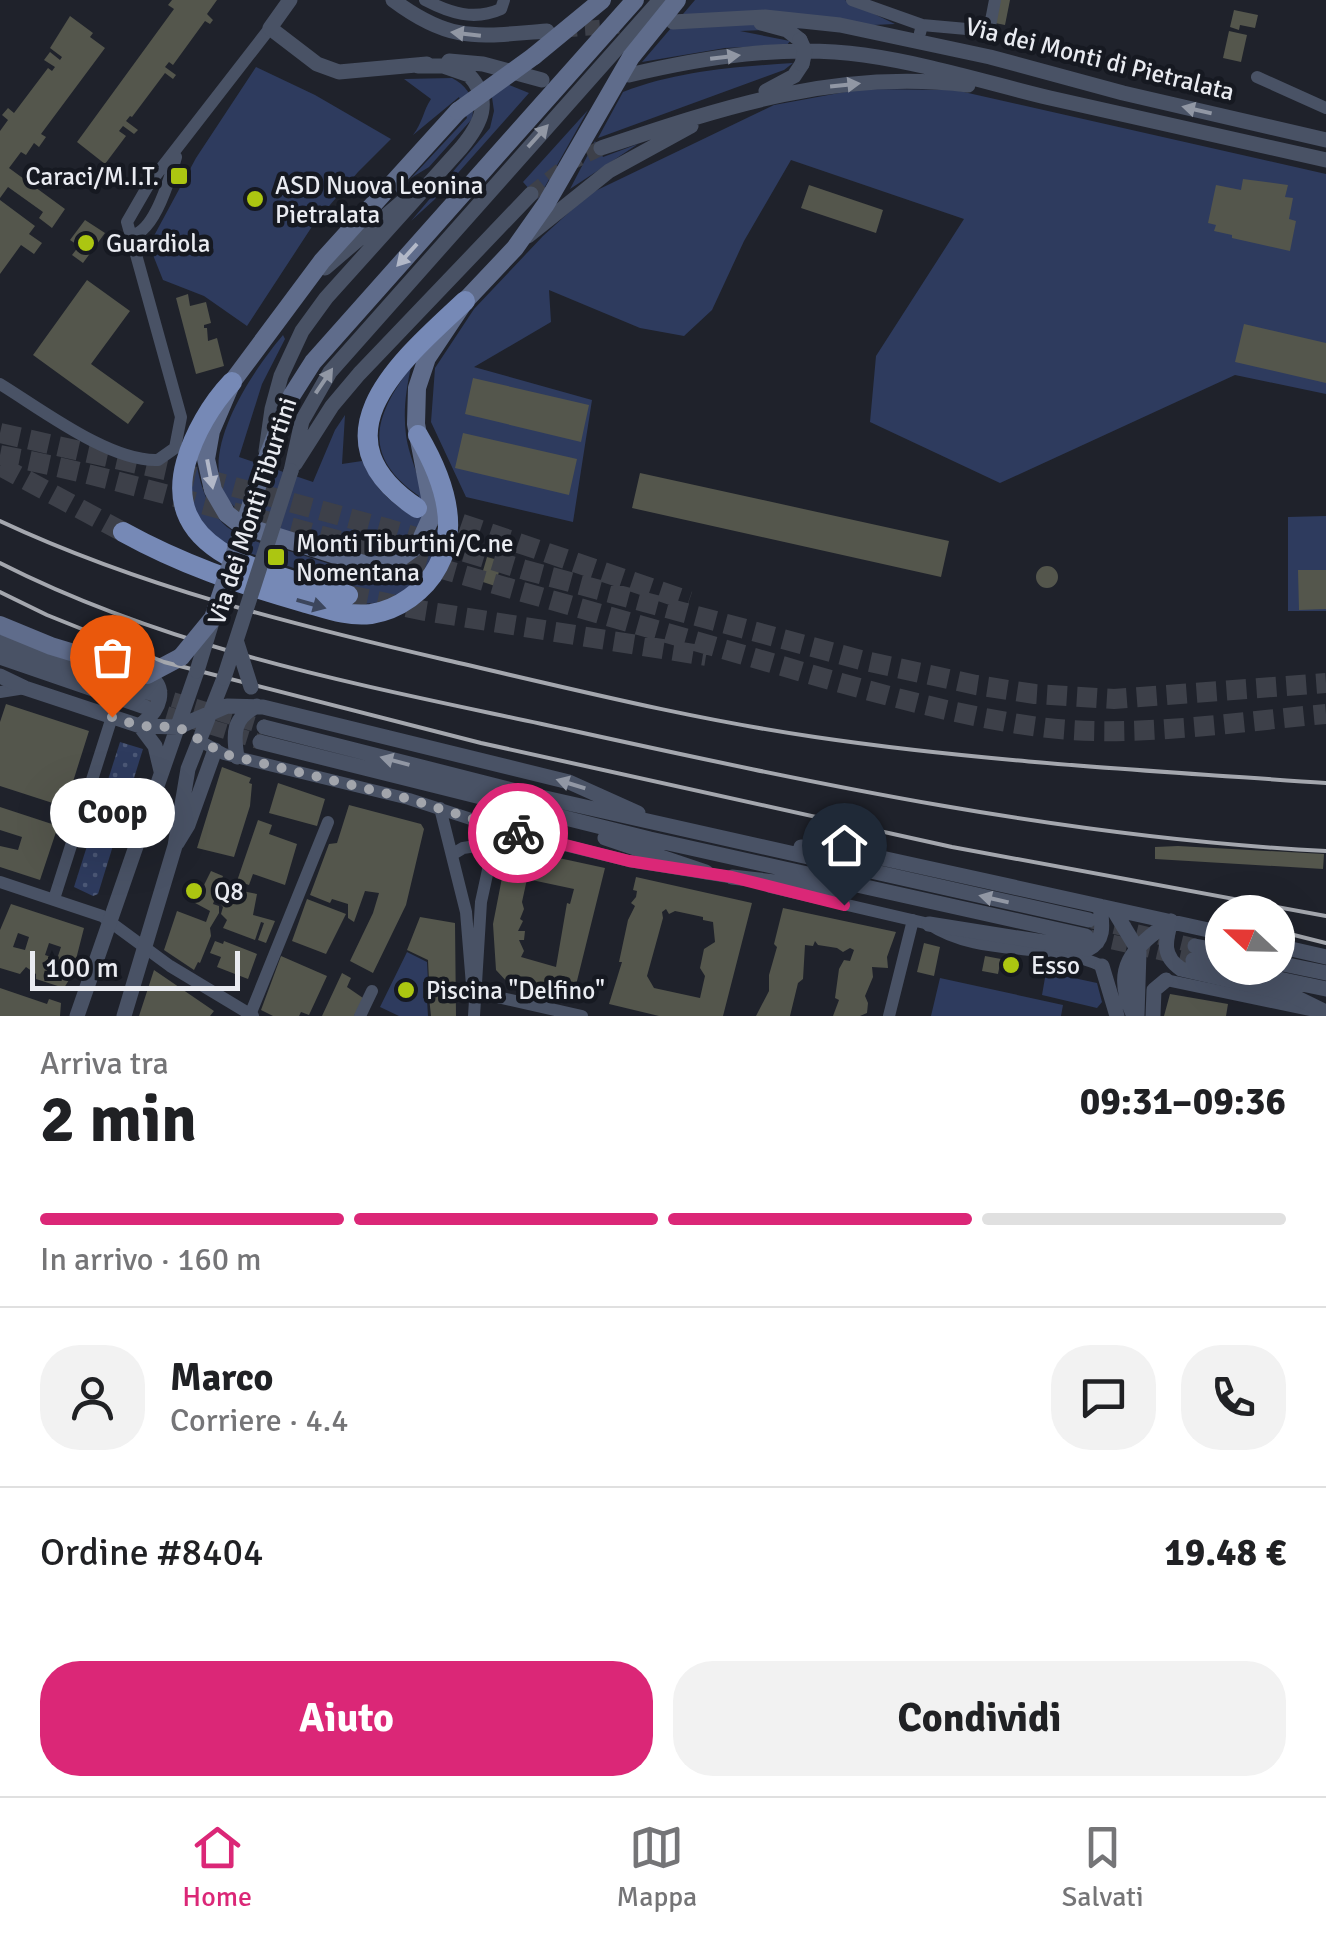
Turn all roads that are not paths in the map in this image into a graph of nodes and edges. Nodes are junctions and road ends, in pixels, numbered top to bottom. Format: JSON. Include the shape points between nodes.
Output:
{"nodes":[{"id":1,"x":290,"y":0,"type":"edge"},
{"id":2,"x":393,"y":0,"type":"edge"},
{"id":3,"x":425,"y":0,"type":"edge"},
{"id":4,"x":504,"y":0,"type":"edge"},
{"id":5,"x":602,"y":0,"type":"edge"},
{"id":6,"x":635,"y":0,"type":"edge"},
{"id":7,"x":660,"y":0,"type":"edge"},
{"id":8,"x":677,"y":0,"type":"edge"},
{"id":9,"x":852,"y":0,"type":"edge"},
{"id":10,"x":995,"y":0,"type":"edge"},
{"id":11,"x":743,"y":19,"type":"junction"},
{"id":12,"x":673,"y":22,"type":"dead end"},
{"id":13,"x":270,"y":28,"type":"junction"},
{"id":14,"x":547,"y":32,"type":"tunnel mouth"},
{"id":15,"x":920,"y":33,"type":"junction"},
{"id":16,"x":418,"y":66,"type":"junction"},
{"id":17,"x":629,"y":75,"type":"dead end"},
{"id":18,"x":1257,"y":77,"type":"dead end"},
{"id":19,"x":542,"y":80,"type":"dead end"},
{"id":20,"x":1027,"y":92,"type":"junction"},
{"id":21,"x":742,"y":102,"type":"junction"},
{"id":22,"x":1326,"y":108,"type":"edge"},
{"id":23,"x":1326,"y":140,"type":"edge"},
{"id":24,"x":601,"y":148,"type":"tunnel mouth"},
{"id":25,"x":178,"y":150,"type":"junction"},
{"id":26,"x":1326,"y":160,"type":"edge"},
{"id":27,"x":437,"y":174,"type":"junction"},
{"id":28,"x":531,"y":194,"type":"tunnel mouth"},
{"id":29,"x":133,"y":235,"type":"junction"},
{"id":30,"x":515,"y":248,"type":"junction"},
{"id":31,"x":300,"y":291,"type":"junction"},
{"id":32,"x":464,"y":300,"type":"junction"},
{"id":33,"x":232,"y":382,"type":"junction"},
{"id":34,"x":0,"y":384,"type":"edge"},
{"id":35,"x":418,"y":436,"type":"junction"},
{"id":36,"x":265,"y":463,"type":"junction"},
{"id":37,"x":291,"y":471,"type":"junction"},
{"id":38,"x":417,"y":508,"type":"tunnel mouth"},
{"id":39,"x":123,"y":532,"type":"tunnel mouth"},
{"id":40,"x":348,"y":595,"type":"tunnel mouth"},
{"id":41,"x":213,"y":618,"type":"junction"},
{"id":42,"x":0,"y":625,"type":"edge"},
{"id":43,"x":0,"y":642,"type":"edge"},
{"id":44,"x":236,"y":642,"type":"junction"},
{"id":45,"x":0,"y":657,"type":"edge"},
{"id":46,"x":8,"y":684,"type":"edge"},
{"id":47,"x":148,"y":692,"type":"junction"},
{"id":48,"x":260,"y":707,"type":"junction"},
{"id":49,"x":212,"y":711,"type":"junction"},
{"id":50,"x":112,"y":717,"type":"junction"},
{"id":51,"x":140,"y":726,"type":"junction"},
{"id":52,"x":178,"y":727,"type":"junction"},
{"id":53,"x":198,"y":740,"type":"junction"},
{"id":54,"x":215,"y":750,"type":"junction"},
{"id":55,"x":237,"y":757,"type":"junction"},
{"id":56,"x":161,"y":771,"type":"junction"},
{"id":57,"x":440,"y":808,"type":"junction"},
{"id":58,"x":516,"y":808,"type":"junction"},
{"id":59,"x":328,"y":822,"type":"dead end"},
{"id":60,"x":660,"y":823,"type":"junction"},
{"id":61,"x":511,"y":832,"type":"junction"},
{"id":62,"x":757,"y":845,"type":"junction"},
{"id":63,"x":175,"y":846,"type":"junction"},
{"id":64,"x":453,"y":854,"type":"junction"},
{"id":65,"x":491,"y":854,"type":"junction"},
{"id":66,"x":706,"y":872,"type":"junction"},
{"id":67,"x":732,"y":877,"type":"junction"},
{"id":68,"x":0,"y":882,"type":"edge"},
{"id":69,"x":890,"y":893,"type":"junction"},
{"id":70,"x":54,"y":900,"type":"junction"},
{"id":71,"x":1106,"y":907,"type":"junction"},
{"id":72,"x":473,"y":913,"type":"junction"},
{"id":73,"x":109,"y":920,"type":"junction"},
{"id":74,"x":921,"y":922,"type":"junction"},
{"id":75,"x":1171,"y":922,"type":"junction"},
{"id":76,"x":1205,"y":929,"type":"edge"},
{"id":77,"x":1138,"y":947,"type":"junction"},
{"id":78,"x":145,"y":948,"type":"junction"},
{"id":79,"x":1295,"y":950,"type":"edge"},
{"id":80,"x":1326,"y":957,"type":"edge"},
{"id":81,"x":1102,"y":966,"type":"joint"},
{"id":82,"x":1295,"y":967,"type":"edge"},
{"id":83,"x":1326,"y":974,"type":"edge"},
{"id":84,"x":1166,"y":980,"type":"joint"},
{"id":85,"x":1295,"y":982,"type":"edge"},
{"id":86,"x":1326,"y":989,"type":"edge"},
{"id":87,"x":372,"y":991,"type":"dead end"},
{"id":88,"x":474,"y":992,"type":"junction"},
{"id":89,"x":1326,"y":1012,"type":"edge"},
{"id":90,"x":251,"y":1015,"type":"edge"},
{"id":91,"x":76,"y":1016,"type":"edge"},
{"id":92,"x":124,"y":1016,"type":"edge"},
{"id":93,"x":360,"y":1016,"type":"edge"},
{"id":94,"x":474,"y":1016,"type":"edge"},
{"id":95,"x":582,"y":1016,"type":"edge"},
{"id":96,"x":888,"y":1016,"type":"edge"},
{"id":97,"x":1117,"y":1016,"type":"edge"},
{"id":98,"x":1135,"y":1016,"type":"edge"},
{"id":99,"x":1153,"y":1016,"type":"edge"}],
"edges":[{"from":1,"to":13,"type":"street"},
{"from":14,"to":2,"type":"street","one_way":true,"via":[[455,34]]},
{"from":3,"to":4,"type":"street","via":[[468,16],[501,9]]},
{"from":5,"to":31,"type":"main road","bridge":true,"via":[[458,112]]},
{"from":6,"to":36,"type":"main road","name":"Via dei Monti Tiburtini","one_way":true,"via":[[313,362]]},
{"from":37,"to":7,"type":"street","name":"Via dei Monti Tiburtini","one_way":true,"via":[[302,420],[330,372]]},
{"from":8,"to":30,"type":"main road","via":[[631,57]]},
{"from":9,"to":15,"type":"street"},
{"from":10,"to":15,"type":"street","via":[[988,30]]},
{"from":11,"to":12,"type":"street","name":"Via dei Monti di Pietralata"},
{"from":11,"to":15,"type":"street","name":"Via dei Monti di Pietralata"},
{"from":11,"to":21,"type":"street","name":"Via dei Monti di Pietralata","bridge":true,"via":[[787,30],[804,51],[794,76]]},
{"from":13,"to":16,"type":"street","via":[[331,70]]},
{"from":13,"to":25,"type":"street"},
{"from":23,"to":15,"type":"street","name":"Via dei Monti di Pietralata","one_way":true,"via":[[1123,93]]},
{"from":16,"to":19,"type":"street","via":[[468,62]]},
{"from":16,"to":27,"type":"street","via":[[466,73],[483,100],[477,127]]},
{"from":17,"to":20,"type":"street","name":"Via dei Monti di Pietralata","one_way":true,"via":[[741,55],[834,52]]},
{"from":18,"to":22,"type":"street"},
{"from":21,"to":20,"type":"street","name":"Via dei Monti di Pietralata","one_way":true,"via":[[892,80]]},
{"from":20,"to":26,"type":"street","name":"Via dei Monti di Pietralata"},
{"from":21,"to":24,"type":"street"},
{"from":21,"to":30,"type":"street","via":[[608,172]]},
{"from":25,"to":29,"type":"street","via":[[151,221]]},
{"from":25,"to":29,"type":"street","via":[[130,214]]},
{"from":27,"to":31,"type":"street"},
{"from":27,"to":36,"type":"street","via":[[302,331],[275,396]]},
{"from":28,"to":37,"type":"street","via":[[332,406]]},
{"from":29,"to":34,"type":"street","via":[[181,417],[177,442],[162,460],[135,458],[94,440]]},
{"from":30,"to":32,"type":"main road"},
{"from":31,"to":33,"type":"main road"},
{"from":32,"to":35,"type":"main road","via":[[420,376]]},
{"from":32,"to":38,"type":"highway","via":[[394,370],[370,416],[378,471]]},
{"from":33,"to":35,"type":"main road","one_way":true,"via":[[207,446],[208,478],[221,505],[241,525],[360,564],[400,559],[430,527],[433,508]]},
{"from":33,"to":40,"type":"highway","via":[[188,456],[182,496],[191,525],[223,554]]},
{"from":39,"to":35,"type":"highway","one_way":true,"via":[[242,585],[345,613],[382,611],[426,583],[449,536],[442,490]]},
{"from":36,"to":41,"type":"main road","name":"Via dei Monti Tiburtini","bridge":true},
{"from":37,"to":44,"type":"street","name":"Via dei Monti Tiburtini","bridge":true},
{"from":41,"to":47,"type":"main road","bridge":true},
{"from":41,"to":52,"type":"street","name":"Via dei Monti Tiburtini","bridge":true},
{"from":42,"to":47,"type":"main road"},
{"from":43,"to":47,"type":"street"},
{"from":44,"to":48,"type":"street","bridge":true},
{"from":44,"to":49,"type":"street","name":"Via dei Monti Tiburtini","bridge":true},
{"from":45,"to":47,"type":"street"},
{"from":46,"to":50,"type":"street"},
{"from":47,"to":51,"type":"street","via":[[156,682],[160,697]]},
{"from":48,"to":49,"type":"street"},
{"from":48,"to":55,"type":"street","via":[[235,726]]},
{"from":60,"to":48,"type":"street","one_way":true,"via":[[569,782]]},
{"from":49,"to":52,"type":"street"},
{"from":49,"to":53,"type":"street","name":"Via dei Monti Tiburtini"},
{"from":50,"to":51,"type":"street"},
{"from":50,"to":70,"type":"street"},
{"from":51,"to":52,"type":"street"},
{"from":51,"to":56,"type":"street","via":[[155,746]]},
{"from":52,"to":53,"type":"street"},
{"from":52,"to":56,"type":"street","name":"Via dei Monti Tiburtini"},
{"from":53,"to":54,"type":"street"},
{"from":53,"to":63,"type":"street","name":"Via dei Monti Tiburtini"},
{"from":54,"to":55,"type":"street"},
{"from":54,"to":63,"type":"street"},
{"from":55,"to":57,"type":"street"},
{"from":56,"to":73,"type":"street","name":"Via dei Monti Tiburtini"},
{"from":57,"to":61,"type":"street"},
{"from":57,"to":64,"type":"street"},
{"from":60,"to":58,"type":"street","one_way":true,"via":[[262,734]]},
{"from":58,"to":66,"type":"street"},
{"from":58,"to":69,"type":"street"},
{"from":59,"to":90,"type":"street"},
{"from":60,"to":62,"type":"street"},
{"from":61,"to":65,"type":"street"},
{"from":61,"to":66,"type":"street"},
{"from":69,"to":62,"type":"street","one_way":true,"via":[[1087,928]]},
{"from":62,"to":71,"type":"street","via":[[868,856]]},
{"from":63,"to":78,"type":"street"},
{"from":64,"to":65,"type":"street","via":[[476,846]]},
{"from":64,"to":72,"type":"street"},
{"from":65,"to":72,"type":"street"},
{"from":66,"to":67,"type":"street"},
{"from":67,"to":69,"type":"street"},
{"from":67,"to":74,"type":"street"},
{"from":68,"to":70,"type":"street"},
{"from":70,"to":73,"type":"street"},
{"from":71,"to":74,"type":"street","via":[[1101,934],[1088,949]]},
{"from":71,"to":75,"type":"street"},
{"from":71,"to":77,"type":"street"},
{"from":72,"to":88,"type":"street"},
{"from":73,"to":78,"type":"street"},
{"from":73,"to":91,"type":"street","name":"Via dei Monti Tiburtini"},
{"from":74,"to":81,"type":"street","via":[[970,942]]},
{"from":74,"to":96,"type":"street"},
{"from":75,"to":76,"type":"street"},
{"from":75,"to":77,"type":"street"},
{"from":75,"to":89,"type":"street","via":[[1166,950],[1181,970],[1289,994]]},
{"from":77,"to":98,"type":"street"},
{"from":78,"to":90,"type":"street"},
{"from":78,"to":92,"type":"street"},
{"from":79,"to":80,"type":"street"},
{"from":81,"to":97,"type":"street"},
{"from":82,"to":83,"type":"street"},
{"from":84,"to":89,"type":"street"},
{"from":84,"to":99,"type":"street","via":[[1154,990]]},
{"from":85,"to":86,"type":"street"},
{"from":87,"to":93,"type":"street"},
{"from":88,"to":94,"type":"street"},
{"from":88,"to":95,"type":"street"}]}
